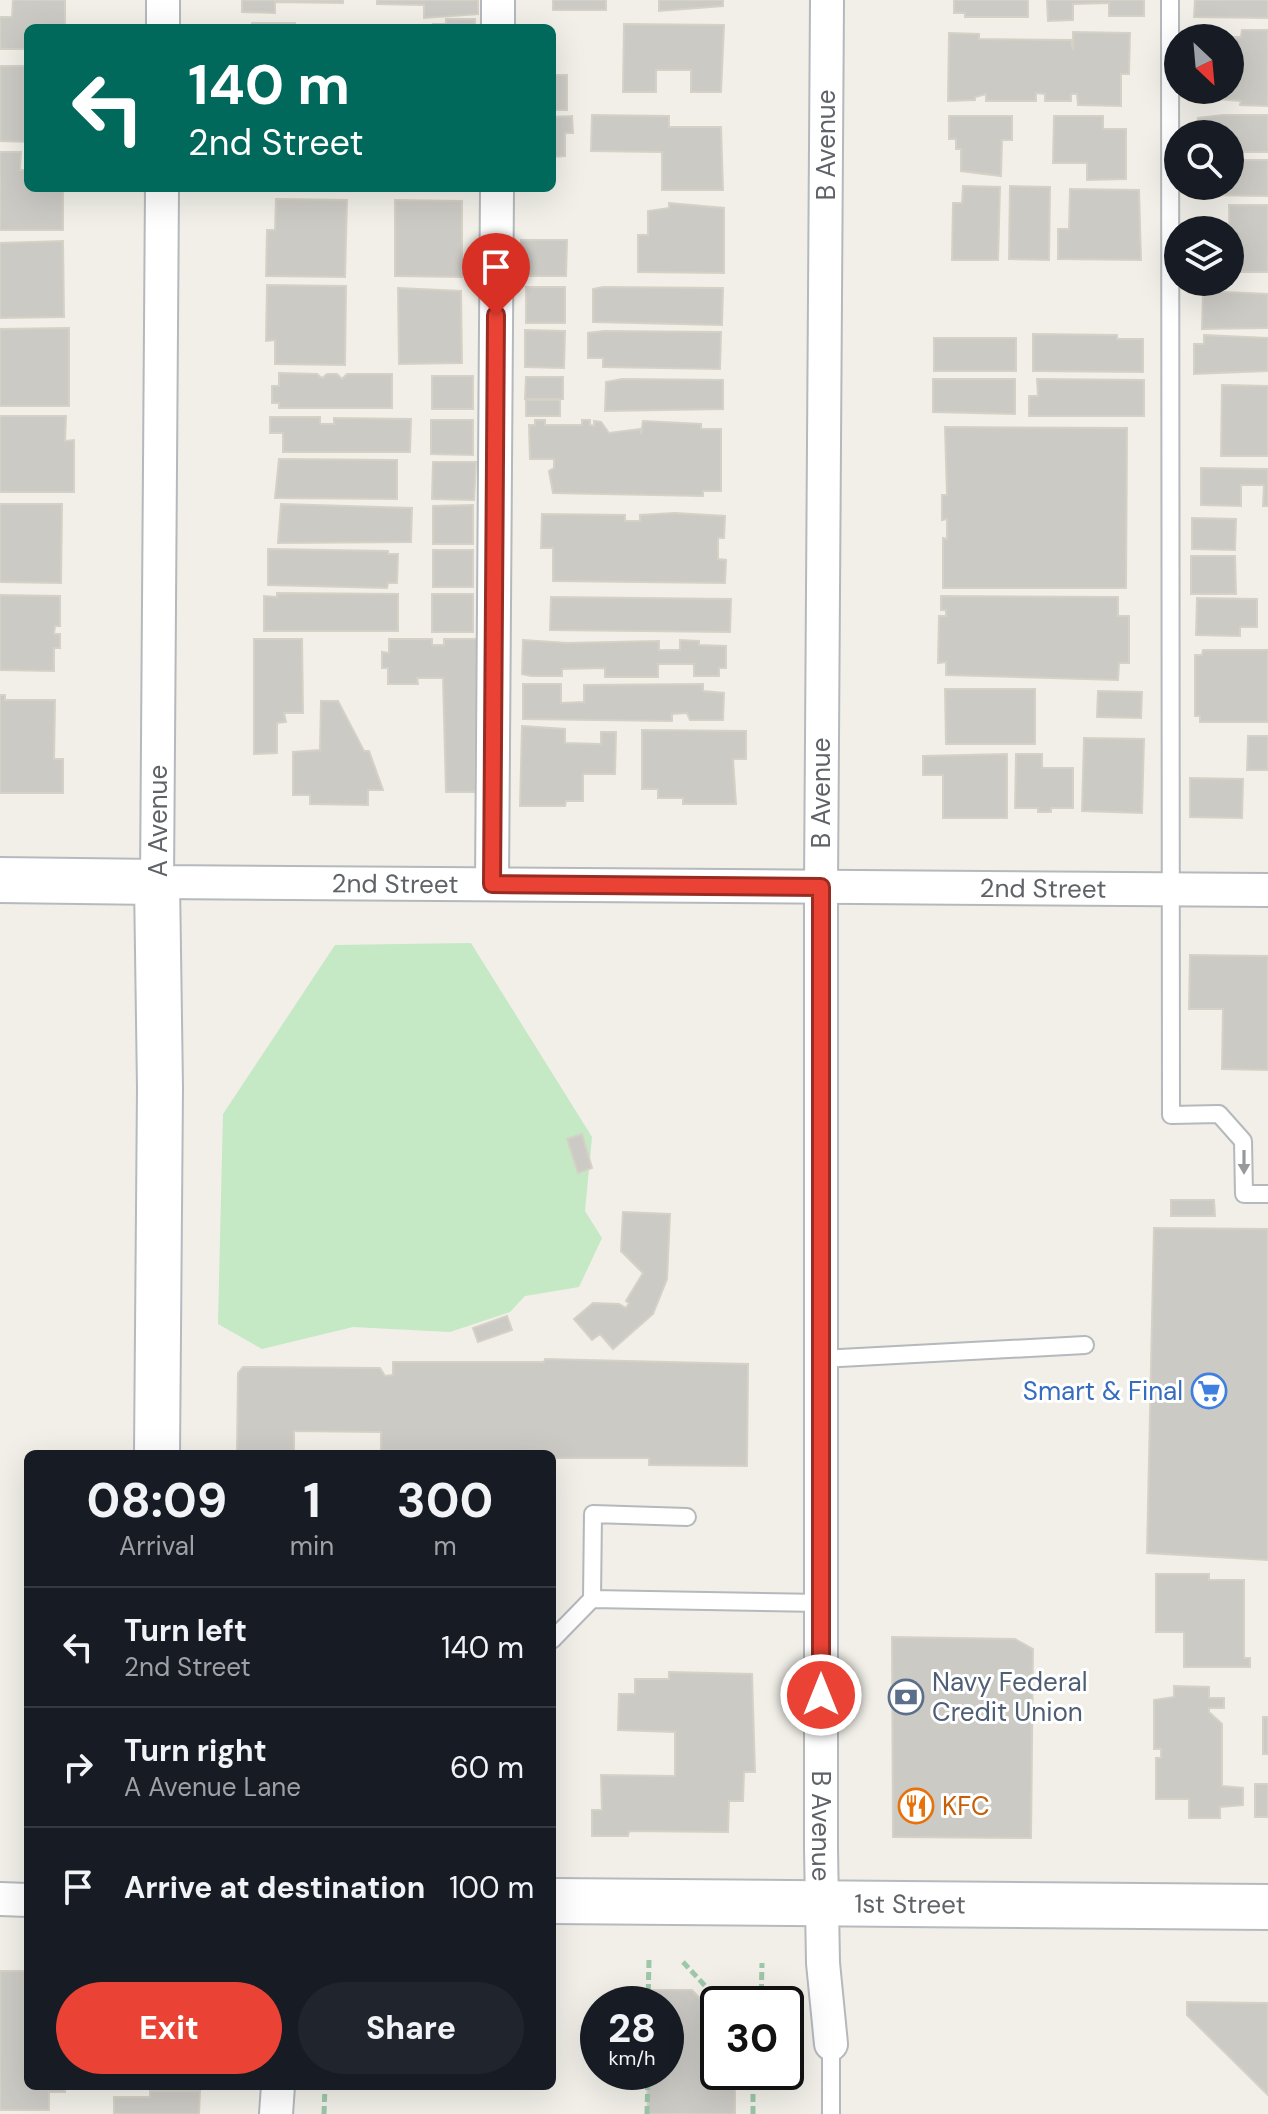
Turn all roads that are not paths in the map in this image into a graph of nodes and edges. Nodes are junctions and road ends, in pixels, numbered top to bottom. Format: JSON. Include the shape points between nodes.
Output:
{"nodes":[{"id":1,"x":163,"y":0,"type":"edge"},
{"id":2,"x":498,"y":0,"type":"edge"},
{"id":3,"x":827,"y":0,"type":"edge"},
{"id":4,"x":1170,"y":0,"type":"edge"},
{"id":5,"x":163,"y":24,"type":"edge"},
{"id":6,"x":498,"y":24,"type":"edge"},
{"id":7,"x":162,"y":192,"type":"edge"},
{"id":8,"x":497,"y":192,"type":"edge"},
{"id":9,"x":0,"y":880,"type":"edge"},
{"id":10,"x":157,"y":882,"type":"junction"},
{"id":11,"x":492,"y":884,"type":"junction"},
{"id":12,"x":821,"y":887,"type":"junction"},
{"id":13,"x":1168,"y":889,"type":"junction"},
{"id":14,"x":1268,"y":890,"type":"edge"},
{"id":15,"x":1268,"y":1194,"type":"edge"},
{"id":16,"x":1085,"y":1345,"type":"dead end"},
{"id":17,"x":821,"y":1359,"type":"junction"},
{"id":18,"x":157,"y":1450,"type":"edge"},
{"id":19,"x":687,"y":1517,"type":"dead end"},
{"id":20,"x":592,"y":1599,"type":"junction"},
{"id":21,"x":821,"y":1603,"type":"junction"},
{"id":22,"x":556,"y":1636,"type":"edge"},
{"id":23,"x":0,"y":1899,"type":"edge"},
{"id":24,"x":24,"y":1900,"type":"edge"},
{"id":25,"x":556,"y":1901,"type":"edge"},
{"id":26,"x":822,"y":1903,"type":"junction"},
{"id":27,"x":1268,"y":1907,"type":"edge"},
{"id":28,"x":831,"y":2044,"type":"joint"},
{"id":29,"x":278,"y":2090,"type":"edge"},
{"id":30,"x":276,"y":2114,"type":"edge"},
{"id":31,"x":831,"y":2114,"type":"edge"}],
"edges":[{"from":1,"to":5,"type":"street"},
{"from":2,"to":6,"type":"street"},
{"from":3,"to":12,"type":"street","name":"B Avenue"},
{"from":4,"to":13,"type":"lane"},
{"from":7,"to":10,"type":"street","name":"A Avenue"},
{"from":8,"to":11,"type":"street"},
{"from":9,"to":10,"type":"main road","name":"2nd Street"},
{"from":10,"to":11,"type":"street","name":"2nd Street"},
{"from":10,"to":18,"type":"main road","name":"A Avenue"},
{"from":11,"to":12,"type":"street","name":"2nd Street"},
{"from":12,"to":13,"type":"street","name":"2nd Street"},
{"from":12,"to":17,"type":"street","name":"B Avenue"},
{"from":13,"to":14,"type":"street","name":"2nd Street"},
{"from":13,"to":15,"type":"lane","one_way":true,"via":[[1171,1115],[1219,1114],[1243,1141],[1244,1194]]},
{"from":16,"to":17,"type":"lane"},
{"from":17,"to":21,"type":"street","name":"B Avenue"},
{"from":19,"to":20,"type":"lane","via":[[593,1514]]},
{"from":20,"to":21,"type":"lane"},
{"from":20,"to":22,"type":"lane"},
{"from":21,"to":26,"type":"street","name":"B Avenue"},
{"from":23,"to":24,"type":"street"},
{"from":25,"to":26,"type":"main road","name":"1st Street"},
{"from":26,"to":27,"type":"main road","name":"1st Street"},
{"from":26,"to":28,"type":"street","name":"B Avenue"},
{"from":28,"to":31,"type":"lane","name":"B Avenue"},
{"from":29,"to":30,"type":"street"}]}
